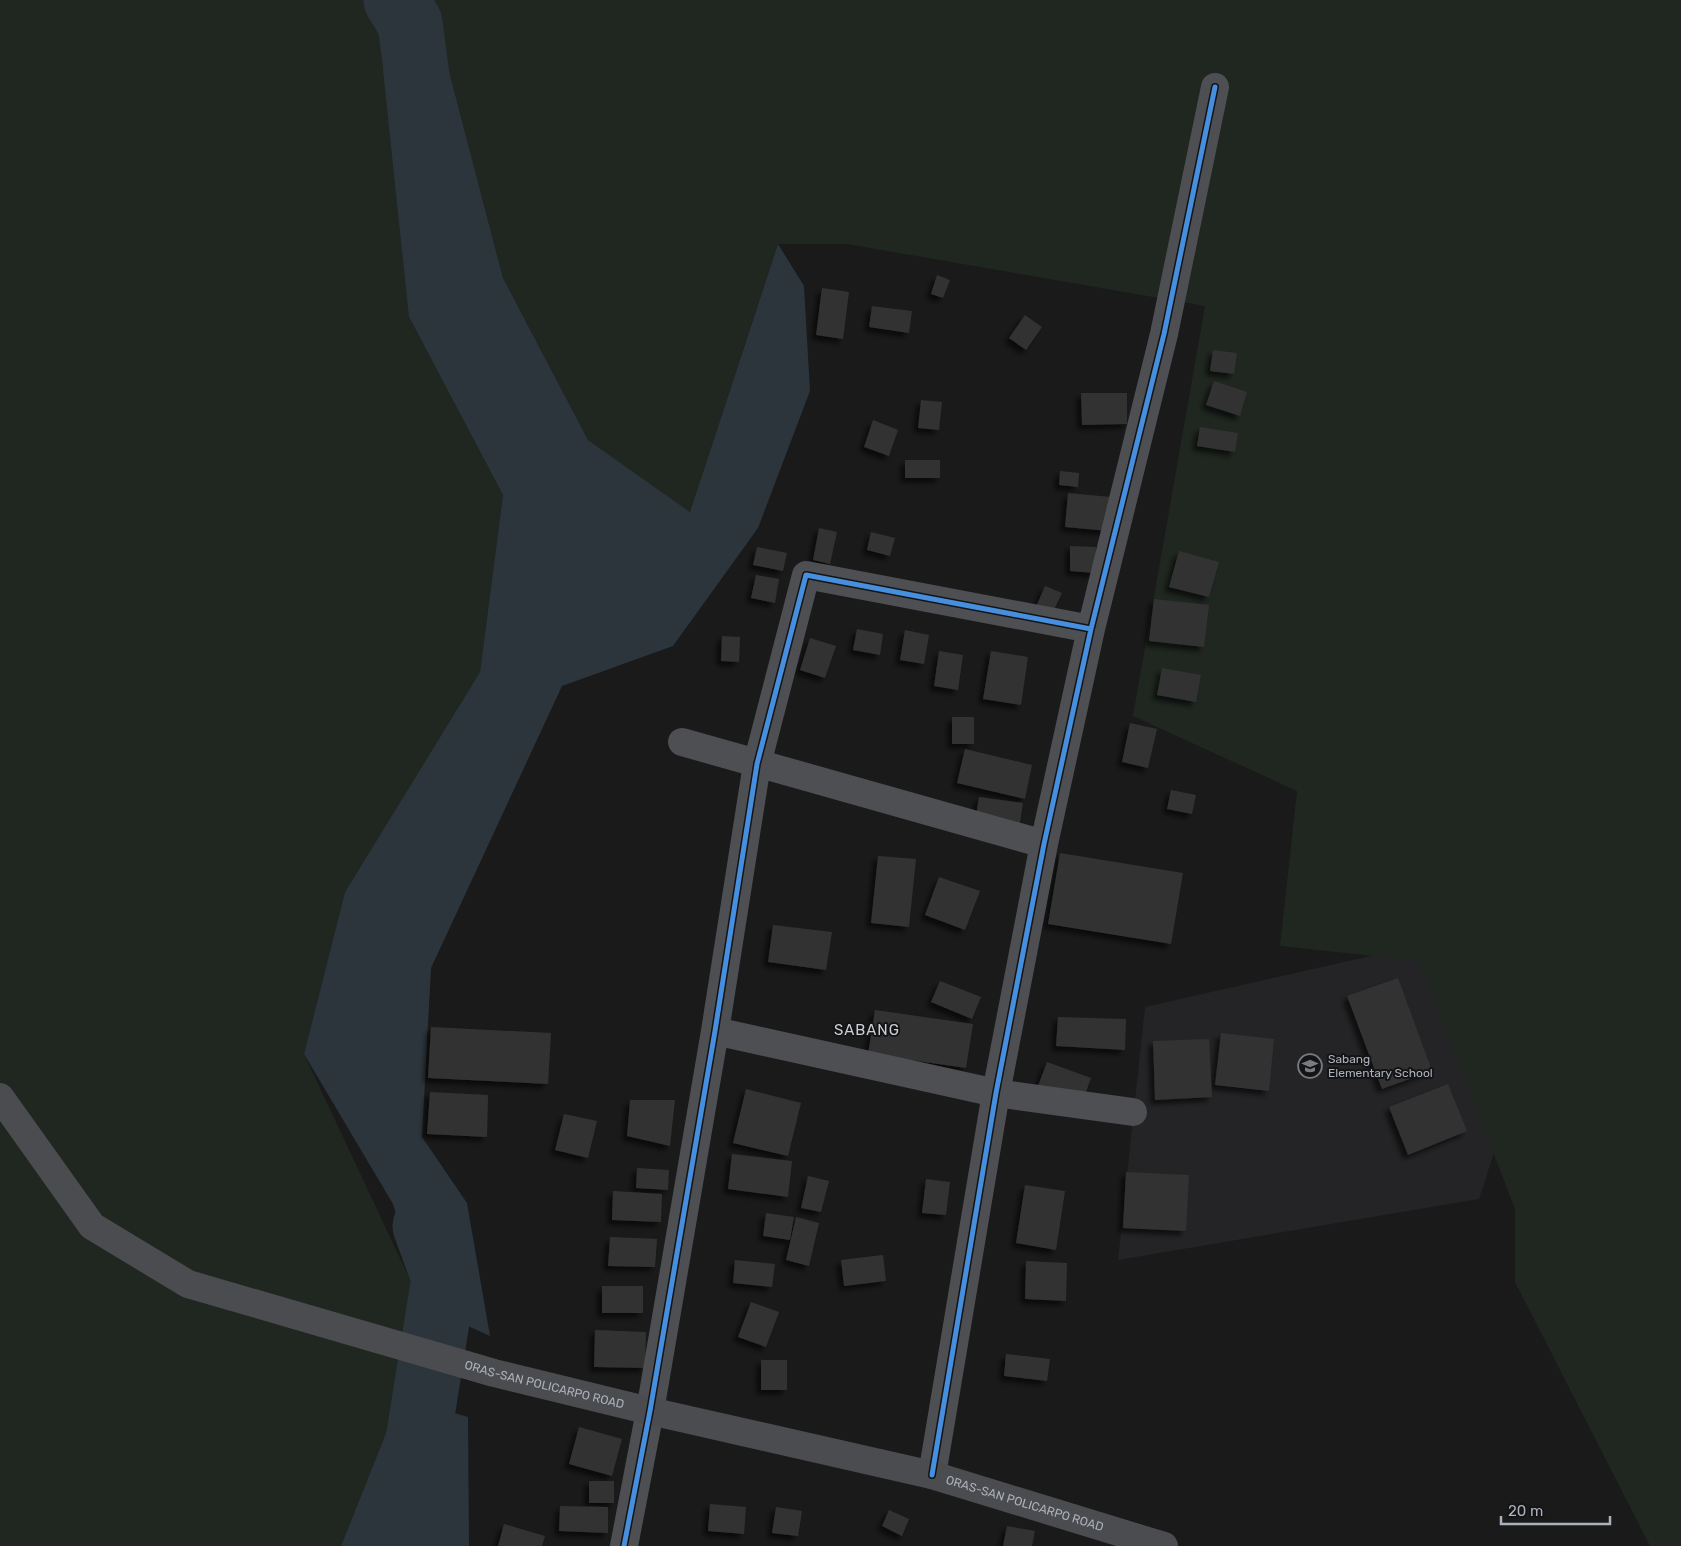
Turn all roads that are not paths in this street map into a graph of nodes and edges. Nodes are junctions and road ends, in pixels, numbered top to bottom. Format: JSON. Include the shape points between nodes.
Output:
{"nodes":[{"id":1,"x":1215,"y":87,"type":"dead end"},
{"id":2,"x":1091,"y":629,"type":"junction"},
{"id":3,"x":682,"y":742,"type":"dead end"},
{"id":4,"x":757,"y":764,"type":"junction"},
{"id":5,"x":1044,"y":844,"type":"junction"},
{"id":6,"x":715,"y":1031,"type":"junction"},
{"id":7,"x":996,"y":1093,"type":"junction"},
{"id":8,"x":0,"y":1097,"type":"edge"},
{"id":9,"x":1133,"y":1112,"type":"dead end"},
{"id":10,"x":650,"y":1411,"type":"junction"},
{"id":11,"x":932,"y":1475,"type":"junction"},
{"id":12,"x":624,"y":1546,"type":"edge"},
{"id":13,"x":1164,"y":1546,"type":"edge"}],
"edges":[{"from":1,"to":2,"type":"street","via":[[1164,334]]},
{"from":2,"to":4,"type":"street","via":[[806,575]]},
{"from":2,"to":5,"type":"street"},
{"from":3,"to":4,"type":"street"},
{"from":4,"to":5,"type":"street"},
{"from":4,"to":6,"type":"street"},
{"from":5,"to":7,"type":"street"},
{"from":6,"to":7,"type":"street"},
{"from":6,"to":10,"type":"street"},
{"from":7,"to":9,"type":"street"},
{"from":7,"to":11,"type":"street"},
{"from":8,"to":10,"type":"main road","name":"ORAS-SAN POLICARPO ROAD","via":[[92,1226],[188,1284],[383,1342]]},
{"from":10,"to":11,"type":"main road","name":"ORAS-SAN POLICARPO ROAD"},
{"from":10,"to":12,"type":"street"},
{"from":11,"to":13,"type":"main road","name":"ORAS-SAN POLICARPO ROAD"}]}
